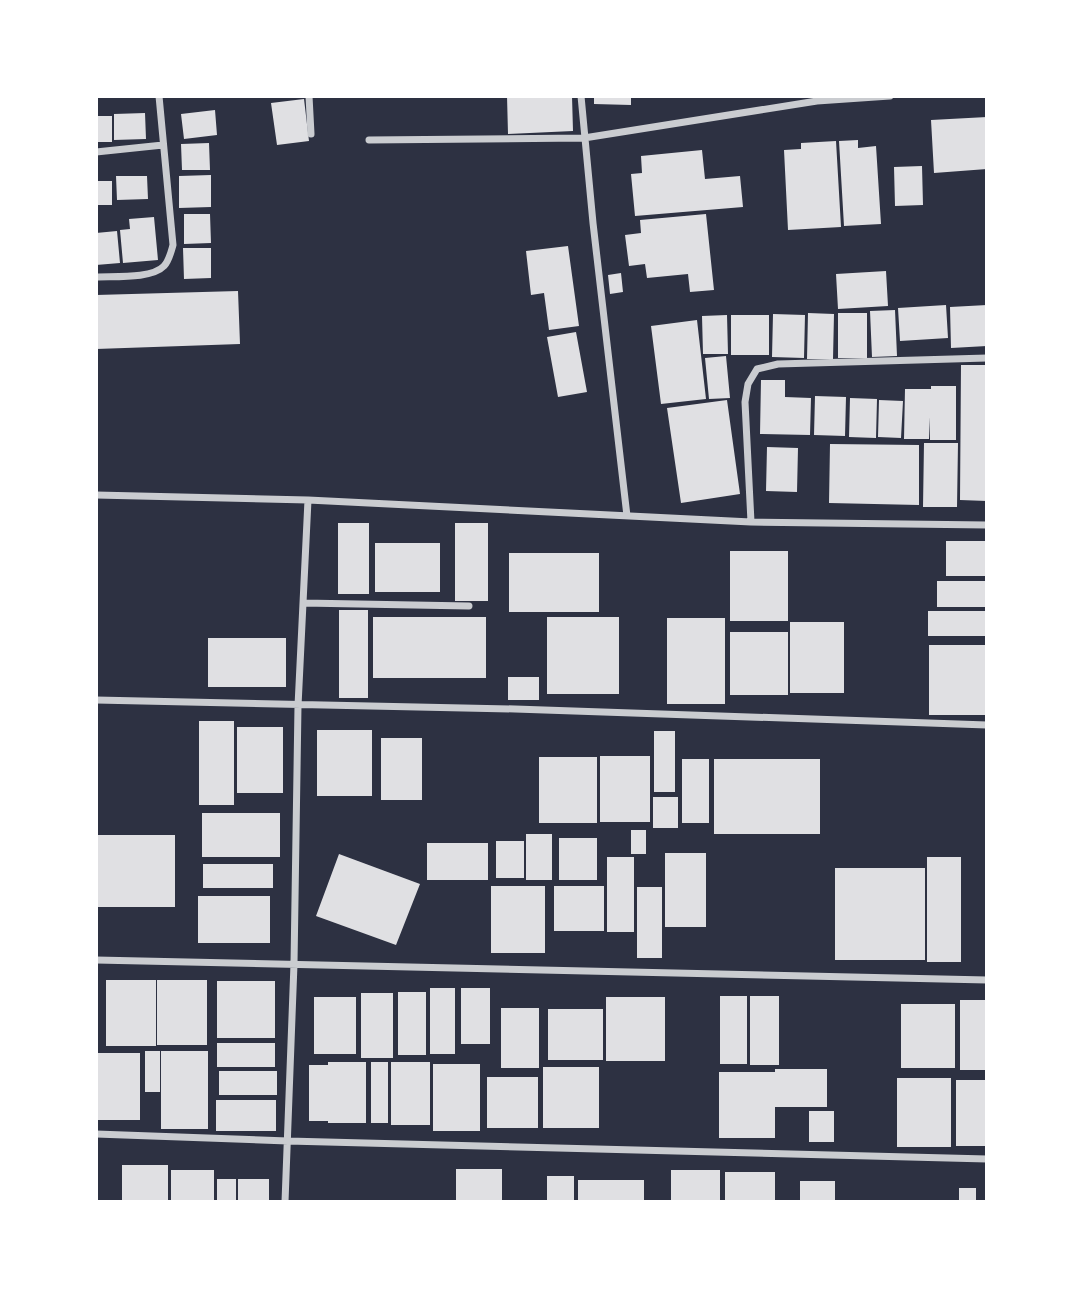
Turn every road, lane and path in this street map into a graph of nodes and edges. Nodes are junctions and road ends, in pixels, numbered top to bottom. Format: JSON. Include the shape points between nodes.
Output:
{"nodes":[{"id":1,"x":159,"y":96,"type":"edge"},
{"id":2,"x":309,"y":96,"type":"edge"},
{"id":3,"x":581,"y":96,"type":"edge"},
{"id":4,"x":890,"y":96,"type":"edge"},
{"id":5,"x":312,"y":134,"type":"dead end"},
{"id":6,"x":584,"y":138,"type":"junction"},
{"id":7,"x":369,"y":140,"type":"dead end"},
{"id":8,"x":163,"y":145,"type":"junction"},
{"id":9,"x":96,"y":152,"type":"edge"},
{"id":10,"x":96,"y":277,"type":"edge"},
{"id":11,"x":987,"y":358,"type":"edge"},
{"id":12,"x":96,"y":495,"type":"edge"},
{"id":13,"x":308,"y":500,"type":"junction"},
{"id":14,"x":627,"y":516,"type":"junction"},
{"id":15,"x":751,"y":522,"type":"junction"},
{"id":16,"x":987,"y":525,"type":"edge"},
{"id":17,"x":303,"y":603,"type":"junction"},
{"id":18,"x":469,"y":606,"type":"dead end"},
{"id":19,"x":96,"y":700,"type":"edge"},
{"id":20,"x":298,"y":706,"type":"junction"},
{"id":21,"x":987,"y":725,"type":"edge"},
{"id":22,"x":96,"y":960,"type":"edge"},
{"id":23,"x":294,"y":964,"type":"junction"},
{"id":24,"x":987,"y":980,"type":"edge"},
{"id":25,"x":96,"y":1134,"type":"edge"},
{"id":26,"x":288,"y":1141,"type":"junction"},
{"id":27,"x":987,"y":1159,"type":"edge"},
{"id":28,"x":285,"y":1202,"type":"edge"}],
"edges":[{"from":1,"to":8,"type":"street"},
{"from":2,"to":5,"type":"street"},
{"from":3,"to":6,"type":"street"},
{"from":4,"to":6,"type":"street","via":[[817,101]]},
{"from":6,"to":7,"type":"street"},
{"from":6,"to":14,"type":"street"},
{"from":8,"to":9,"type":"street"},
{"from":8,"to":10,"type":"street","via":[[173,245],[165,266],[153,274]]},
{"from":11,"to":15,"type":"street","via":[[778,364],[757,369],[745,402]]},
{"from":12,"to":13,"type":"street"},
{"from":13,"to":14,"type":"street"},
{"from":13,"to":17,"type":"street"},
{"from":14,"to":15,"type":"street"},
{"from":15,"to":16,"type":"street"},
{"from":17,"to":18,"type":"street"},
{"from":17,"to":20,"type":"street"},
{"from":19,"to":20,"type":"street"},
{"from":20,"to":21,"type":"street"},
{"from":20,"to":23,"type":"street"},
{"from":22,"to":23,"type":"street"},
{"from":23,"to":24,"type":"street"},
{"from":23,"to":26,"type":"street"},
{"from":25,"to":26,"type":"street"},
{"from":26,"to":27,"type":"street"},
{"from":26,"to":28,"type":"street"}]}
